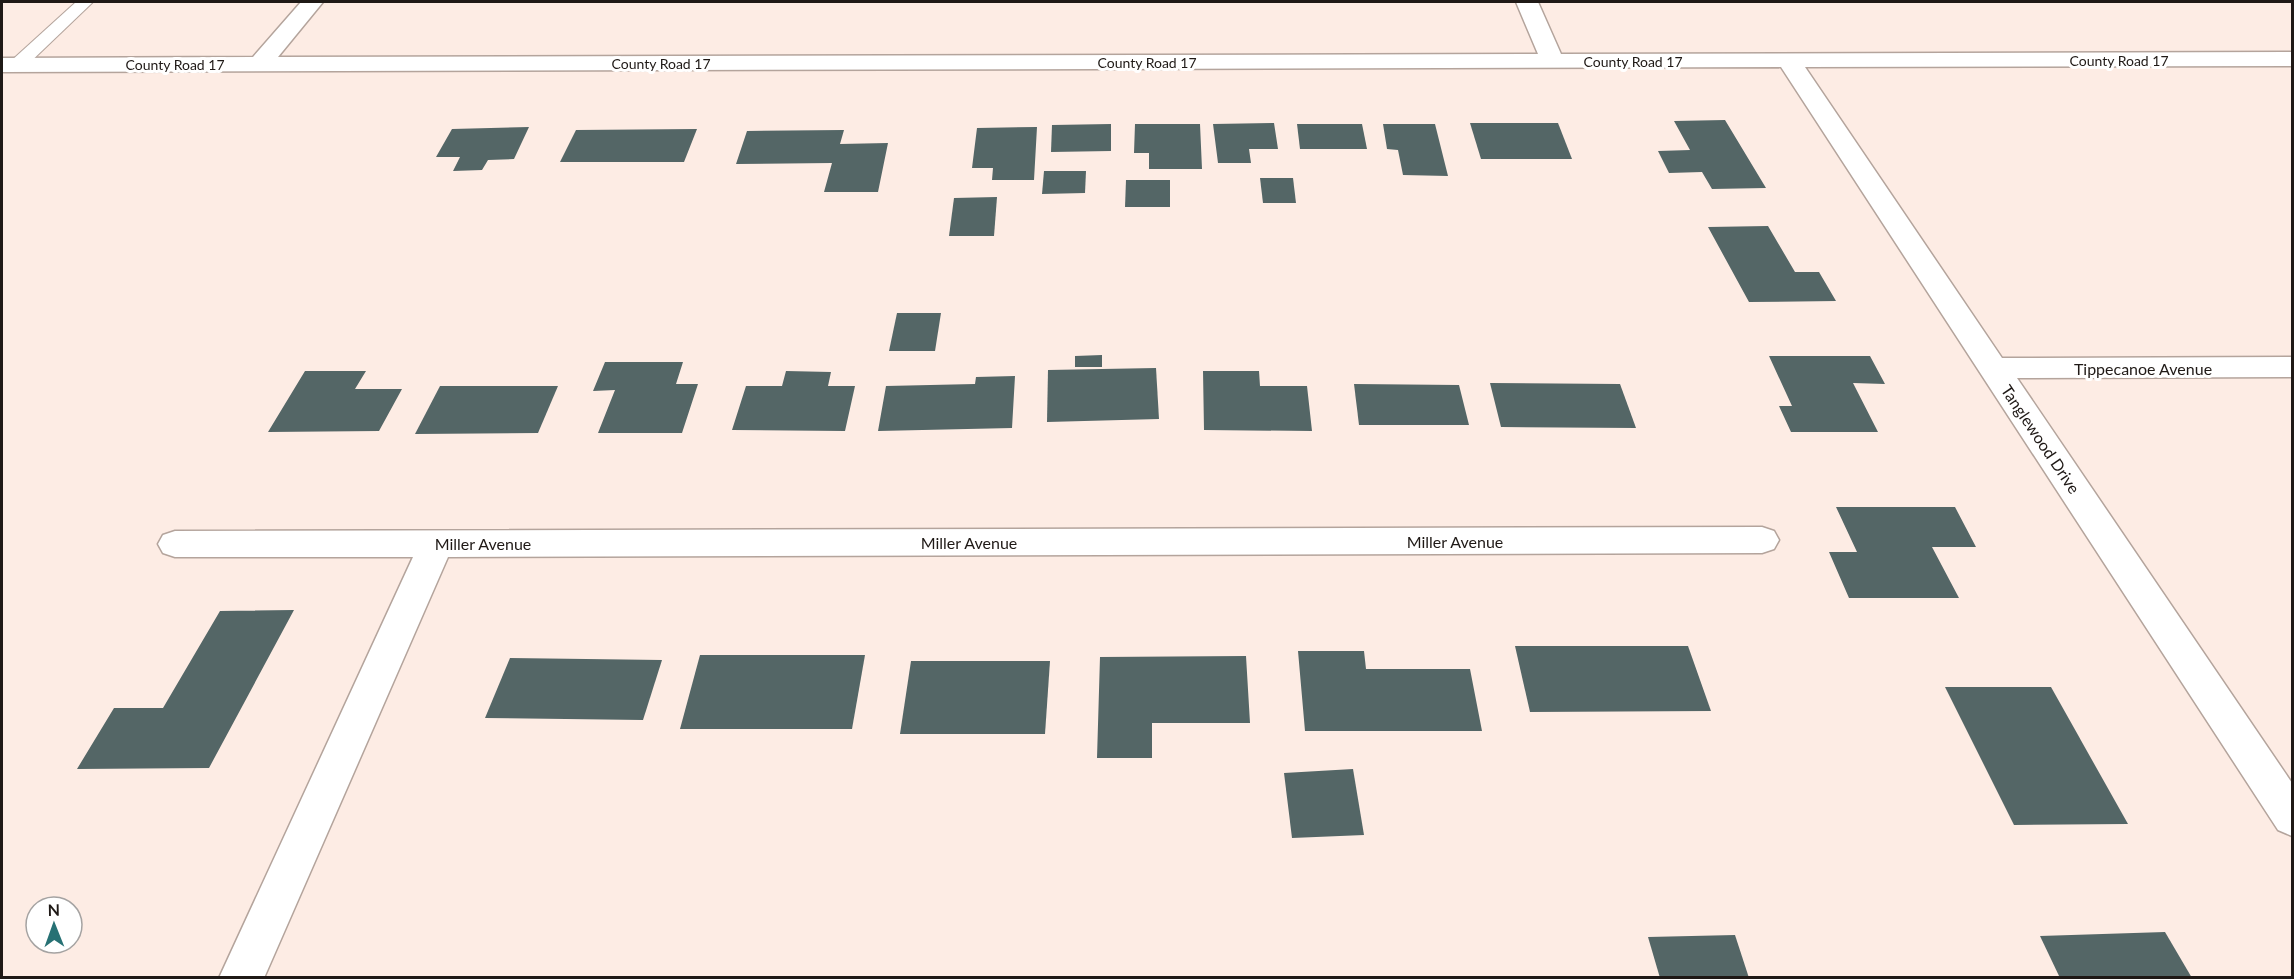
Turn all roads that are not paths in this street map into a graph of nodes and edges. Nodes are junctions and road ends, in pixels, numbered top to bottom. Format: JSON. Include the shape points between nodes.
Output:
{"nodes":[{"id":1,"x":85,"y":2,"type":"edge"},
{"id":2,"x":312,"y":2,"type":"edge"},
{"id":3,"x":1527,"y":2,"type":"edge"},
{"id":4,"x":2292,"y":60,"type":"edge"},
{"id":5,"x":1553,"y":61,"type":"junction"},
{"id":6,"x":1789,"y":61,"type":"junction"},
{"id":7,"x":260,"y":64,"type":"junction"},
{"id":8,"x":9,"y":65,"type":"edge"},
{"id":9,"x":2292,"y":367,"type":"edge"},
{"id":10,"x":1994,"y":368,"type":"junction"},
{"id":11,"x":1762,"y":540,"type":"dead end"},
{"id":12,"x":437,"y":543,"type":"junction"},
{"id":13,"x":175,"y":544,"type":"dead end"},
{"id":14,"x":2292,"y":817,"type":"edge"},
{"id":15,"x":241,"y":978,"type":"edge"}],
"edges":[{"from":1,"to":8,"type":"lane"},
{"from":2,"to":7,"type":"street"},
{"from":3,"to":5,"type":"street"},
{"from":4,"to":6,"type":"street","name":"County Road 17"},
{"from":5,"to":6,"type":"street","name":"County Road 17"},
{"from":5,"to":7,"type":"street","name":"County Road 17"},
{"from":6,"to":10,"type":"street","name":"Tanglewood Drive"},
{"from":7,"to":8,"type":"street","name":"County Road 17"},
{"from":9,"to":10,"type":"street","name":"Tippecanoe Avenue"},
{"from":10,"to":14,"type":"street","name":"Tanglewood Drive"},
{"from":11,"to":12,"type":"street","name":"Miller Avenue"},
{"from":12,"to":13,"type":"street","name":"Miller Avenue"},
{"from":12,"to":15,"type":"street"}]}
